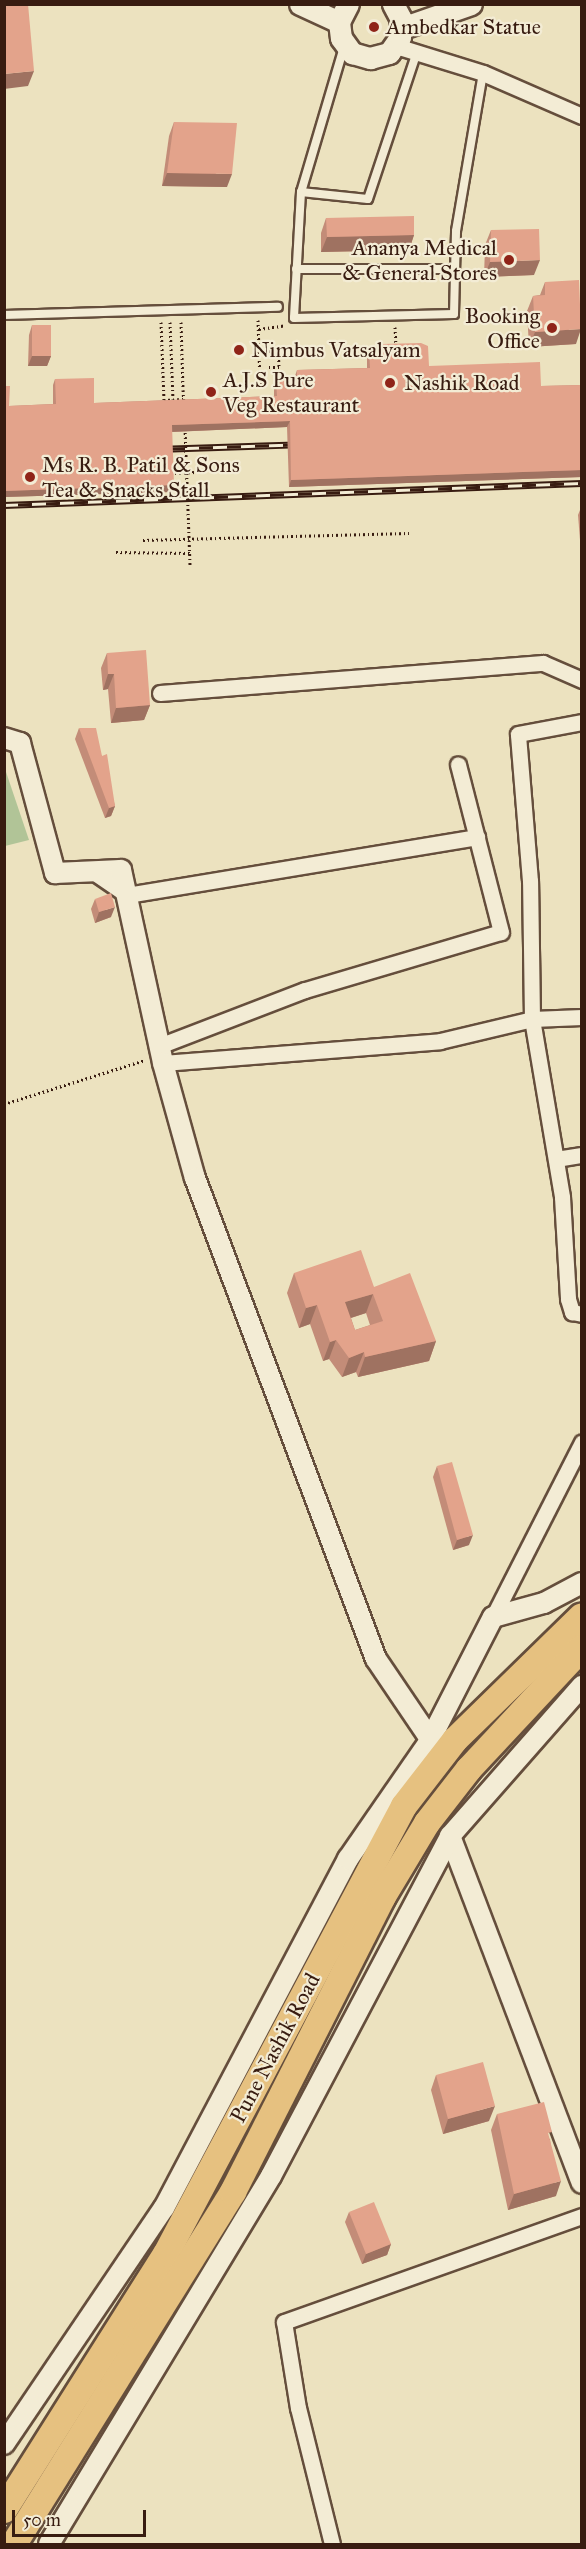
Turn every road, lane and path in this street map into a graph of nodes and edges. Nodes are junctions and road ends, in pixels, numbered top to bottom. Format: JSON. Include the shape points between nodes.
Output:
{"nodes":[{"id":1,"x":300,"y":4,"type":"edge"},
{"id":2,"x":393,"y":4,"type":"edge"},
{"id":3,"x":471,"y":4,"type":"edge"},
{"id":4,"x":343,"y":9,"type":"edge"},
{"id":5,"x":399,"y":37,"type":"junction"},
{"id":6,"x":345,"y":46,"type":"junction"},
{"id":7,"x":417,"y":52,"type":"junction"},
{"id":8,"x":483,"y":73,"type":"junction"},
{"id":9,"x":582,"y":116,"type":"edge"},
{"id":10,"x":301,"y":192,"type":"junction"},
{"id":11,"x":296,"y":269,"type":"junction"},
{"id":12,"x":453,"y":269,"type":"junction"},
{"id":13,"x":278,"y":307,"type":"dead end"},
{"id":14,"x":4,"y":315,"type":"edge"},
{"id":15,"x":395,"y":316,"type":"junction"},
{"id":16,"x":248,"y":320,"type":"dead end"},
{"id":17,"x":170,"y":322,"type":"junction"},
{"id":18,"x":181,"y":322,"type":"junction"},
{"id":19,"x":192,"y":322,"type":"dead end"},
{"id":20,"x":260,"y":329,"type":"junction"},
{"id":21,"x":281,"y":329,"type":"dead end"},
{"id":22,"x":397,"y":350,"type":"edge"},
{"id":23,"x":260,"y":351,"type":"junction"},
{"id":24,"x":266,"y":367,"type":"dead end"},
{"id":25,"x":260,"y":385,"type":"dead end"},
{"id":26,"x":173,"y":399,"type":"junction"},
{"id":27,"x":184,"y":399,"type":"junction"},
{"id":28,"x":184,"y":409,"type":"edge"},
{"id":29,"x":184,"y":420,"type":"edge"},
{"id":30,"x":186,"y":472,"type":"junction"},
{"id":31,"x":196,"y":472,"type":"dead end"},
{"id":32,"x":162,"y":473,"type":"edge"},
{"id":33,"x":409,"y":533,"type":"dead end"},
{"id":34,"x":189,"y":538,"type":"junction"},
{"id":35,"x":143,"y":540,"type":"dead end"},
{"id":36,"x":116,"y":552,"type":"dead end"},
{"id":37,"x":190,"y":553,"type":"junction"},
{"id":38,"x":190,"y":567,"type":"dead end"},
{"id":39,"x":582,"y":680,"type":"edge"},
{"id":40,"x":160,"y":693,"type":"dead end"},
{"id":41,"x":582,"y":722,"type":"edge"},
{"id":42,"x":4,"y":738,"type":"edge"},
{"id":43,"x":458,"y":764,"type":"dead end"},
{"id":44,"x":477,"y":837,"type":"junction"},
{"id":45,"x":126,"y":894,"type":"junction"},
{"id":46,"x":582,"y":1017,"type":"edge"},
{"id":47,"x":532,"y":1019,"type":"junction"},
{"id":48,"x":161,"y":1055,"type":"junction"},
{"id":49,"x":4,"y":1104,"type":"edge"},
{"id":50,"x":582,"y":1155,"type":"edge"},
{"id":51,"x":556,"y":1159,"type":"junction"},
{"id":52,"x":582,"y":1314,"type":"edge"},
{"id":53,"x":582,"y":1442,"type":"edge"},
{"id":54,"x":582,"y":1583,"type":"edge"},
{"id":55,"x":582,"y":1616,"type":"edge"},
{"id":56,"x":493,"y":1617,"type":"junction"},
{"id":57,"x":582,"y":1648,"type":"edge"},
{"id":58,"x":582,"y":1686,"type":"edge"},
{"id":59,"x":435,"y":1748,"type":"junction"},
{"id":60,"x":450,"y":1836,"type":"junction"},
{"id":61,"x":582,"y":2183,"type":"edge"},
{"id":62,"x":582,"y":2216,"type":"edge"},
{"id":63,"x":29,"y":2406,"type":"junction"},
{"id":64,"x":4,"y":2413,"type":"edge"},
{"id":65,"x":4,"y":2444,"type":"edge"},
{"id":66,"x":4,"y":2510,"type":"edge"},
{"id":67,"x":14,"y":2544,"type":"edge"},
{"id":68,"x":49,"y":2544,"type":"edge"},
{"id":69,"x":332,"y":2544,"type":"edge"}],
"edges":[{"from":1,"to":4,"type":"main road"},
{"from":2,"to":5,"type":"main road"},
{"from":3,"to":5,"type":"main road"},
{"from":4,"to":6,"type":"main road"},
{"from":5,"to":6,"type":"main road","via":[[370,58]]},
{"from":5,"to":7,"type":"street"},
{"from":6,"to":10,"type":"lane"},
{"from":7,"to":8,"type":"street"},
{"from":7,"to":10,"type":"lane","via":[[368,199]]},
{"from":8,"to":9,"type":"street"},
{"from":8,"to":12,"type":"lane"},
{"from":10,"to":11,"type":"lane"},
{"from":11,"to":12,"type":"lane"},
{"from":11,"to":15,"type":"lane","via":[[294,318]]},
{"from":12,"to":15,"type":"lane","via":[[454,314]]},
{"from":13,"to":14,"type":"lane"},
{"from":15,"to":22,"type":"path"},
{"from":16,"to":20,"type":"path","via":[[259,320]]},
{"from":17,"to":18,"type":"path"},
{"from":17,"to":26,"type":"path"},
{"from":17,"to":26,"type":"path","via":[[161,322],[164,400]]},
{"from":18,"to":19,"type":"path"},
{"from":18,"to":27,"type":"path","bridge":true},
{"from":20,"to":21,"type":"path"},
{"from":20,"to":23,"type":"path"},
{"from":23,"to":24,"type":"path","via":[[278,351],[279,367]]},
{"from":23,"to":25,"type":"path"},
{"from":26,"to":27,"type":"path"},
{"from":27,"to":28,"type":"path","bridge":true},
{"from":29,"to":30,"type":"path","bridge":true},
{"from":30,"to":31,"type":"path","bridge":true},
{"from":30,"to":32,"type":"path"},
{"from":30,"to":34,"type":"path","bridge":true},
{"from":33,"to":34,"type":"path"},
{"from":34,"to":35,"type":"path"},
{"from":34,"to":37,"type":"path","bridge":true},
{"from":36,"to":37,"type":"path"},
{"from":37,"to":38,"type":"path","bridge":true},
{"from":39,"to":40,"type":"street","via":[[543,663]]},
{"from":41,"to":47,"type":"street","via":[[518,734],[530,881]]},
{"from":42,"to":45,"type":"street","via":[[20,743],[55,873],[121,870]]},
{"from":43,"to":44,"type":"street"},
{"from":44,"to":45,"type":"street"},
{"from":44,"to":48,"type":"street","via":[[501,932],[305,990]]},
{"from":45,"to":48,"type":"street"},
{"from":46,"to":47,"type":"street"},
{"from":47,"to":48,"type":"street","via":[[440,1041]]},
{"from":47,"to":51,"type":"street"},
{"from":48,"to":49,"type":"path"},
{"from":48,"to":59,"type":"street","via":[[195,1178],[376,1659]]},
{"from":50,"to":51,"type":"street"},
{"from":51,"to":52,"type":"street","via":[[568,1299],[572,1312]]},
{"from":53,"to":56,"type":"street"},
{"from":54,"to":56,"type":"street","via":[[544,1603]]},
{"from":55,"to":59,"type":"highway","name":"Pune Nashik Road"},
{"from":56,"to":59,"type":"street"},
{"from":57,"to":67,"type":"highway","name":"Pune Nashik Road","via":[[469,1769],[427,1823],[382,1898],[233,2192]]},
{"from":58,"to":60,"type":"street"},
{"from":59,"to":63,"type":"street","via":[[348,1859],[164,2208]]},
{"from":59,"to":66,"type":"highway","name":"Pune Nashik Road","via":[[166,2254]]},
{"from":60,"to":61,"type":"street"},
{"from":60,"to":68,"type":"street","via":[[271,2176]]},
{"from":62,"to":69,"type":"street","via":[[284,2322],[298,2408]]},
{"from":63,"to":64,"type":"street"},
{"from":63,"to":65,"type":"street"}]}
